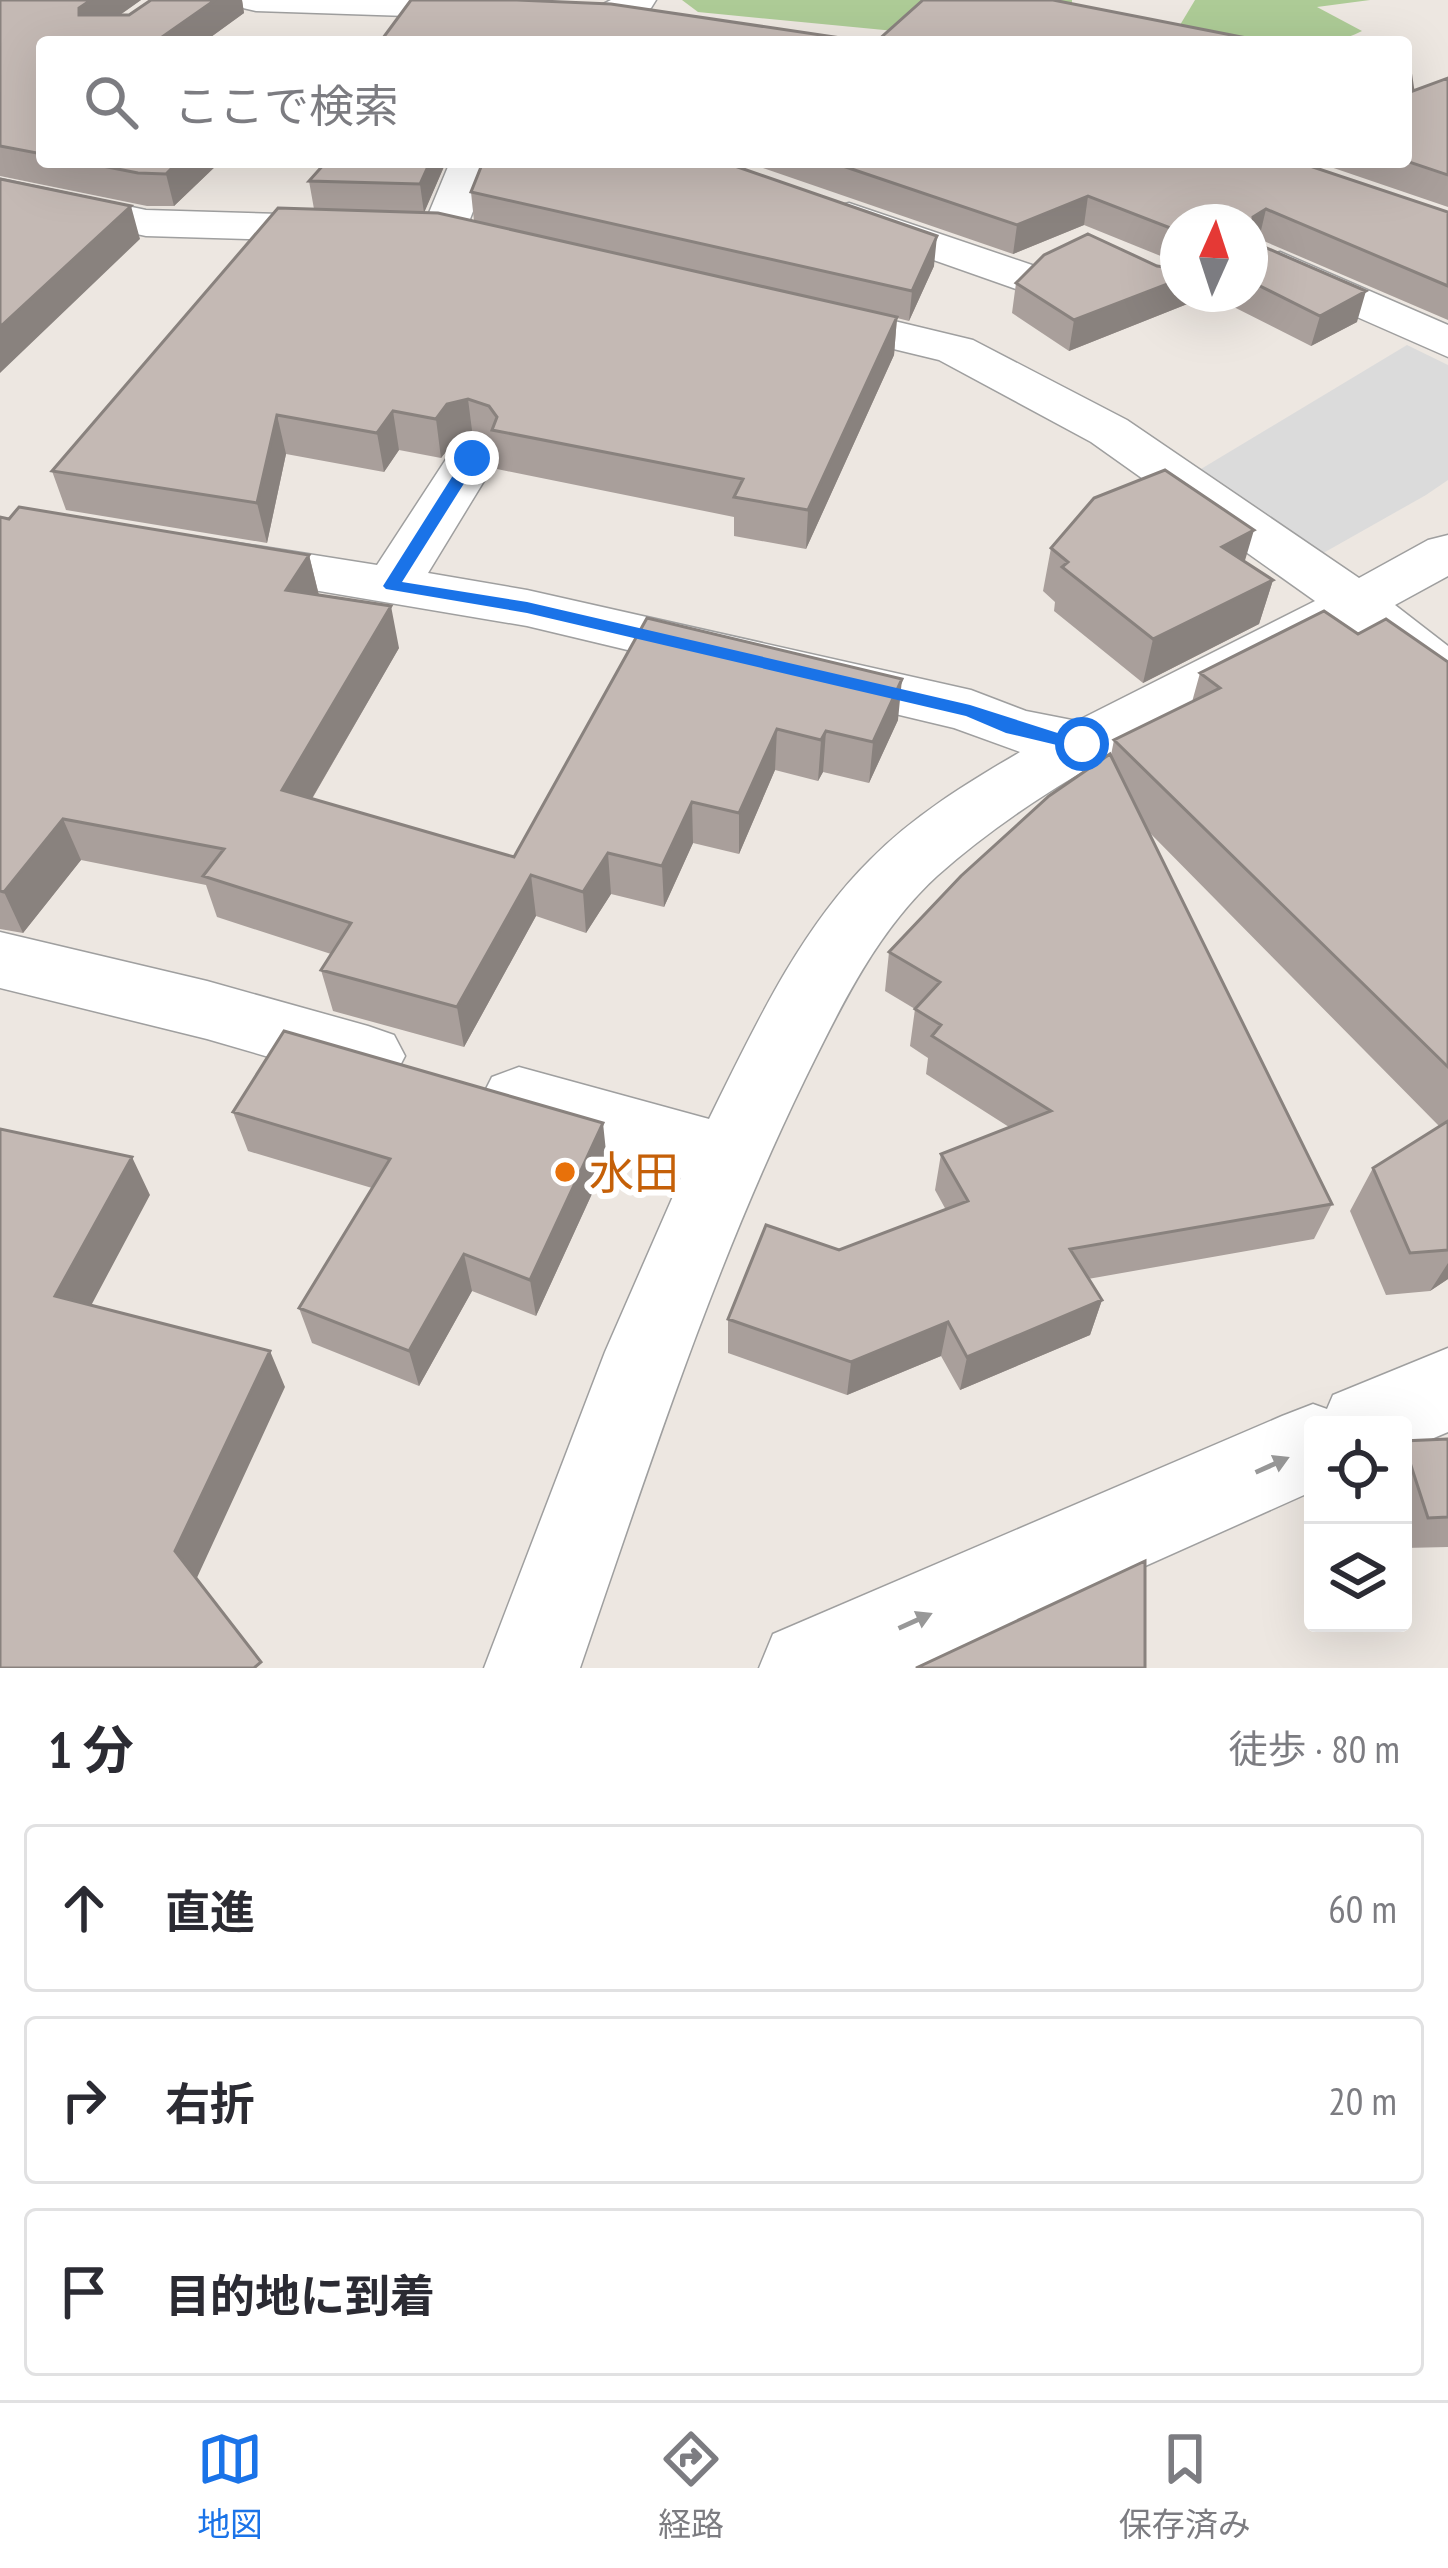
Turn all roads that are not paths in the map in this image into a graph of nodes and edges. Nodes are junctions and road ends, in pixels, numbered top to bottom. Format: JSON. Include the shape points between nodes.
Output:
{"nodes":[{"id":1,"x":256,"y":0,"type":"edge"},
{"id":2,"x":636,"y":12,"type":"edge"},
{"id":3,"x":543,"y":21,"type":"edge"},
{"id":4,"x":471,"y":168,"type":"edge"},
{"id":5,"x":0,"y":192,"type":"edge"},
{"id":6,"x":814,"y":204,"type":"edge"},
{"id":7,"x":1270,"y":251,"type":"edge"},
{"id":8,"x":756,"y":302,"type":"edge"},
{"id":9,"x":1448,"y":343,"type":"edge"},
{"id":10,"x":956,"y":350,"type":"junction"},
{"id":11,"x":472,"y":458,"type":"dead end"},
{"id":12,"x":161,"y":548,"type":"edge"},
{"id":13,"x":1448,"y":552,"type":"edge"},
{"id":14,"x":392,"y":586,"type":"junction"},
{"id":15,"x":1358,"y":604,"type":"junction"},
{"id":16,"x":1448,"y":676,"type":"edge"},
{"id":17,"x":1082,"y":744,"type":"junction"},
{"id":18,"x":0,"y":960,"type":"edge"},
{"id":19,"x":725,"y":1157,"type":"junction"},
{"id":20,"x":1448,"y":1389,"type":"edge"},
{"id":21,"x":1385,"y":1416,"type":"edge"},
{"id":22,"x":1304,"y":1452,"type":"edge"},
{"id":23,"x":532,"y":1668,"type":"edge"},
{"id":24,"x":807,"y":1668,"type":"edge"}],
"edges":[{"from":1,"to":3,"type":"street"},
{"from":2,"to":3,"type":"street"},
{"from":4,"to":5,"type":"street","via":[[465,236],[146,224]]},
{"from":6,"to":10,"type":"street","via":[[1032,266]]},
{"from":7,"to":9,"type":"street"},
{"from":8,"to":10,"type":"street"},
{"from":10,"to":15,"type":"street","via":[[1108,431]]},
{"from":11,"to":14,"type":"street"},
{"from":12,"to":14,"type":"street"},
{"from":13,"to":15,"type":"street"},
{"from":14,"to":17,"type":"street","via":[[527,608]]},
{"from":15,"to":16,"type":"street"},
{"from":15,"to":17,"type":"street"},
{"from":17,"to":19,"type":"street","via":[[912,860],[864,910]]},
{"from":18,"to":19,"type":"street","via":[[207,1010]]},
{"from":19,"to":23,"type":"street"},
{"from":20,"to":21,"type":"street"},
{"from":24,"to":22,"type":"street","one_way":true}]}
